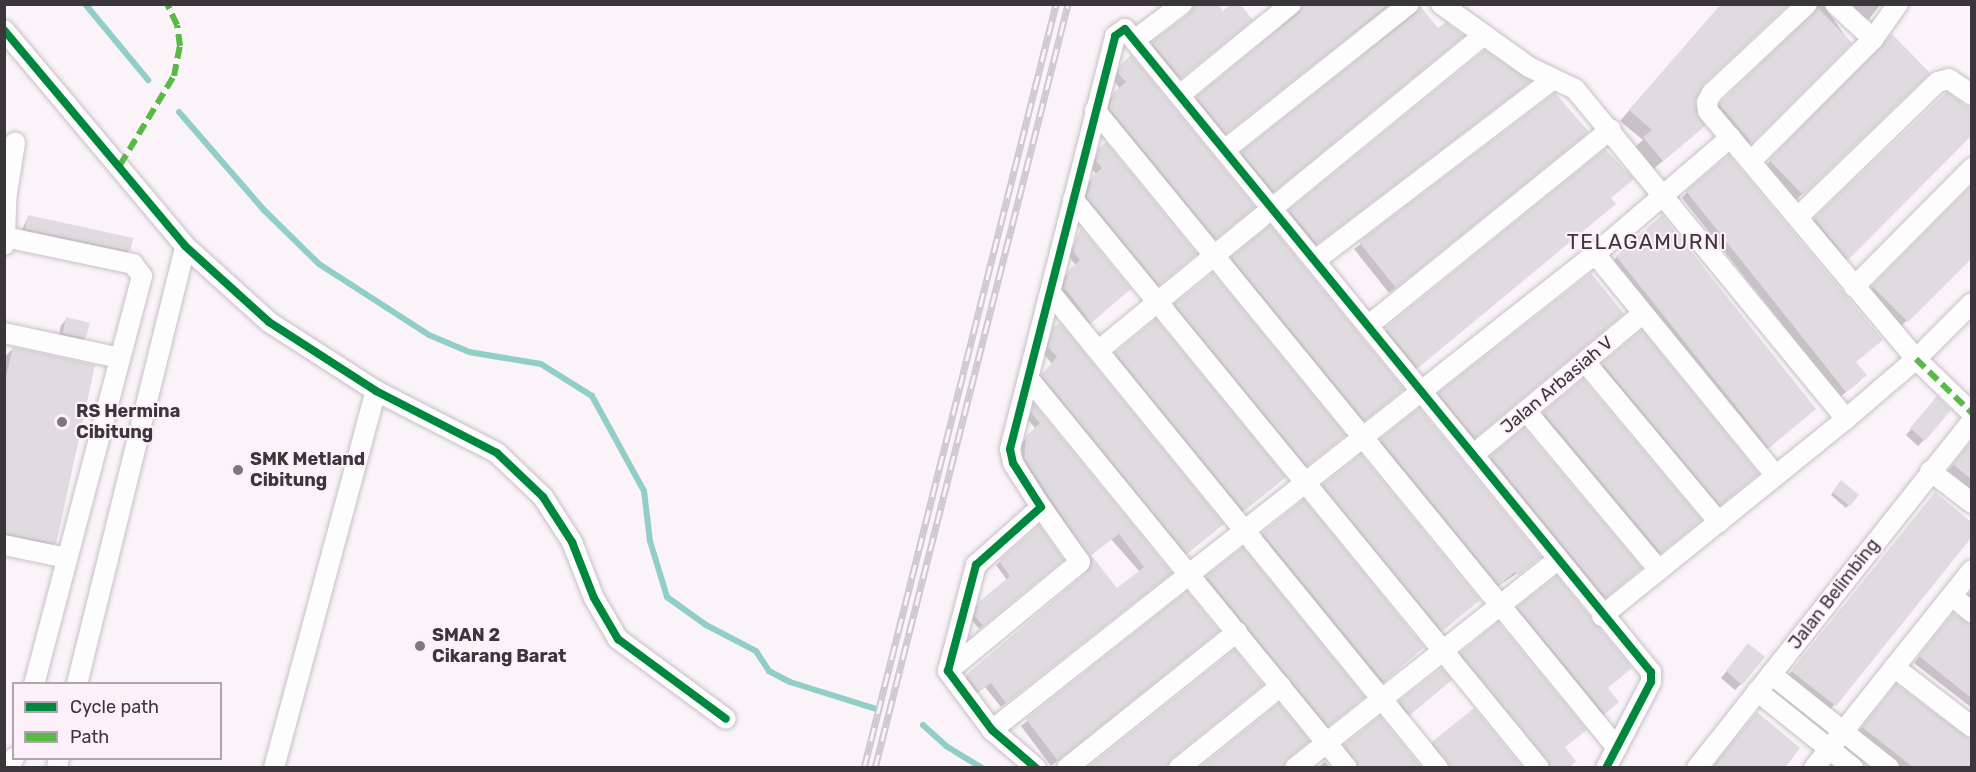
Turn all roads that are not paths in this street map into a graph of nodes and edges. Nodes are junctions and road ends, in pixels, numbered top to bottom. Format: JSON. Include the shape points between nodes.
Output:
{"nodes":[{"id":1,"x":1182,"y":4,"type":"edge"},
{"id":2,"x":1409,"y":4,"type":"edge"},
{"id":3,"x":1441,"y":4,"type":"edge"},
{"id":4,"x":1807,"y":4,"type":"edge"},
{"id":5,"x":1835,"y":4,"type":"edge"},
{"id":6,"x":1898,"y":4,"type":"edge"},
{"id":7,"x":1280,"y":7,"type":"edge"},
{"id":8,"x":4,"y":30,"type":"edge"},
{"id":9,"x":1484,"y":35,"type":"junction"},
{"id":10,"x":1137,"y":39,"type":"junction"},
{"id":11,"x":1873,"y":39,"type":"junction"},
{"id":12,"x":1552,"y":80,"type":"junction"},
{"id":13,"x":1182,"y":94,"type":"junction"},
{"id":14,"x":1971,"y":95,"type":"edge"},
{"id":15,"x":1095,"y":110,"type":"junction"},
{"id":16,"x":1611,"y":129,"type":"junction"},
{"id":17,"x":1731,"y":137,"type":"junction"},
{"id":18,"x":15,"y":143,"type":"dead end"},
{"id":19,"x":1226,"y":148,"type":"junction"},
{"id":20,"x":1752,"y":160,"type":"junction"},
{"id":21,"x":1971,"y":168,"type":"edge"},
{"id":22,"x":1666,"y":196,"type":"junction"},
{"id":23,"x":1073,"y":199,"type":"junction"},
{"id":24,"x":1273,"y":206,"type":"junction"},
{"id":25,"x":1799,"y":216,"type":"junction"},
{"id":26,"x":5,"y":237,"type":"edge"},
{"id":27,"x":4,"y":245,"type":"edge"},
{"id":28,"x":185,"y":246,"type":"junction"},
{"id":29,"x":1595,"y":254,"type":"junction"},
{"id":30,"x":1214,"y":255,"type":"junction"},
{"id":31,"x":1317,"y":259,"type":"junction"},
{"id":32,"x":1854,"y":287,"type":"junction"},
{"id":33,"x":1050,"y":292,"type":"junction"},
{"id":34,"x":1158,"y":302,"type":"junction"},
{"id":35,"x":1971,"y":303,"type":"edge"},
{"id":36,"x":1642,"y":314,"type":"junction"},
{"id":37,"x":1369,"y":326,"type":"junction"},
{"id":38,"x":4,"y":333,"type":"edge"},
{"id":39,"x":1099,"y":350,"type":"junction"},
{"id":40,"x":120,"y":358,"type":"junction"},
{"id":41,"x":1916,"y":359,"type":"junction"},
{"id":42,"x":1585,"y":362,"type":"junction"},
{"id":43,"x":1029,"y":379,"type":"junction"},
{"id":44,"x":1422,"y":390,"type":"junction"},
{"id":45,"x":376,"y":392,"type":"junction"},
{"id":46,"x":1526,"y":411,"type":"junction"},
{"id":47,"x":1971,"y":413,"type":"edge"},
{"id":48,"x":1846,"y":419,"type":"junction"},
{"id":49,"x":1971,"y":421,"type":"edge"},
{"id":50,"x":1363,"y":439,"type":"junction"},
{"id":51,"x":1473,"y":455,"type":"junction"},
{"id":52,"x":1930,"y":471,"type":"junction"},
{"id":53,"x":1776,"y":476,"type":"junction"},
{"id":54,"x":1306,"y":482,"type":"junction"},
{"id":55,"x":1971,"y":503,"type":"edge"},
{"id":56,"x":1041,"y":507,"type":"junction"},
{"id":57,"x":1719,"y":522,"type":"junction"},
{"id":58,"x":1246,"y":528,"type":"junction"},
{"id":59,"x":4,"y":545,"type":"edge"},
{"id":60,"x":67,"y":558,"type":"junction"},
{"id":61,"x":1557,"y":560,"type":"junction"},
{"id":62,"x":1659,"y":570,"type":"junction"},
{"id":63,"x":1971,"y":570,"type":"edge"},
{"id":64,"x":1188,"y":572,"type":"junction"},
{"id":65,"x":1952,"y":596,"type":"junction"},
{"id":66,"x":1500,"y":606,"type":"junction"},
{"id":67,"x":1971,"y":612,"type":"edge"},
{"id":68,"x":1602,"y":616,"type":"junction"},
{"id":69,"x":1237,"y":632,"type":"junction"},
{"id":70,"x":1443,"y":650,"type":"junction"},
{"id":71,"x":1894,"y":667,"type":"junction"},
{"id":72,"x":948,"y":671,"type":"junction"},
{"id":73,"x":1771,"y":674,"type":"junction"},
{"id":74,"x":35,"y":682,"type":"edge"},
{"id":75,"x":77,"y":682,"type":"edge"},
{"id":76,"x":1281,"y":686,"type":"junction"},
{"id":77,"x":1757,"y":691,"type":"junction"},
{"id":78,"x":1382,"y":698,"type":"junction"},
{"id":79,"x":726,"y":719,"type":"dead end"},
{"id":80,"x":1971,"y":727,"type":"edge"},
{"id":81,"x":992,"y":730,"type":"junction"},
{"id":82,"x":1843,"y":731,"type":"junction"},
{"id":83,"x":1326,"y":742,"type":"junction"},
{"id":84,"x":1617,"y":748,"type":"junction"},
{"id":85,"x":1829,"y":748,"type":"junction"},
{"id":86,"x":274,"y":768,"type":"edge"},
{"id":87,"x":1036,"y":768,"type":"edge"},
{"id":88,"x":1067,"y":768,"type":"edge"},
{"id":89,"x":1179,"y":768,"type":"edge"},
{"id":90,"x":1295,"y":768,"type":"edge"},
{"id":91,"x":1347,"y":768,"type":"edge"},
{"id":92,"x":1438,"y":768,"type":"edge"},
{"id":93,"x":1539,"y":768,"type":"edge"},
{"id":94,"x":1606,"y":768,"type":"edge"},
{"id":95,"x":1696,"y":768,"type":"edge"},
{"id":96,"x":1814,"y":768,"type":"edge"},
{"id":97,"x":1852,"y":768,"type":"edge"},
{"id":98,"x":1889,"y":768,"type":"edge"}],
"edges":[{"from":1,"to":10,"type":"street"},
{"from":2,"to":19,"type":"street"},
{"from":3,"to":9,"type":"street"},
{"from":4,"to":17,"type":"street","via":[[1712,93],[1708,111]]},
{"from":5,"to":11,"type":"street"},
{"from":6,"to":11,"type":"street"},
{"from":7,"to":13,"type":"street"},
{"from":8,"to":28,"type":"street"},
{"from":9,"to":12,"type":"street"},
{"from":9,"to":24,"type":"street"},
{"from":10,"to":13,"type":"street"},
{"from":10,"to":15,"type":"street","via":[[1125,29],[1115,36]]},
{"from":11,"to":20,"type":"street"},
{"from":12,"to":16,"type":"street","via":[[1575,89]]},
{"from":12,"to":31,"type":"street"},
{"from":13,"to":19,"type":"street"},
{"from":14,"to":25,"type":"street","via":[[1949,79],[1938,82]]},
{"from":15,"to":23,"type":"street"},
{"from":15,"to":30,"type":"street"},
{"from":16,"to":22,"type":"street"},
{"from":16,"to":37,"type":"street"},
{"from":17,"to":20,"type":"street"},
{"from":17,"to":22,"type":"street"},
{"from":18,"to":26,"type":"street","via":[[6,199]]},
{"from":19,"to":24,"type":"street"},
{"from":20,"to":25,"type":"street"},
{"from":21,"to":32,"type":"street"},
{"from":22,"to":29,"type":"street"},
{"from":22,"to":48,"type":"street"},
{"from":23,"to":33,"type":"street"},
{"from":23,"to":34,"type":"street"},
{"from":24,"to":30,"type":"street"},
{"from":24,"to":31,"type":"street"},
{"from":25,"to":32,"type":"street"},
{"from":26,"to":27,"type":"street"},
{"from":26,"to":40,"type":"street","via":[[133,264],[142,276]]},
{"from":28,"to":45,"type":"street","via":[[269,322]]},
{"from":28,"to":75,"type":"street"},
{"from":29,"to":36,"type":"street"},
{"from":29,"to":44,"type":"street"},
{"from":30,"to":34,"type":"street"},
{"from":30,"to":50,"type":"street"},
{"from":31,"to":37,"type":"street"},
{"from":32,"to":41,"type":"street"},
{"from":33,"to":39,"type":"street"},
{"from":33,"to":43,"type":"street"},
{"from":34,"to":39,"type":"street"},
{"from":34,"to":54,"type":"street"},
{"from":35,"to":41,"type":"street"},
{"from":36,"to":42,"type":"street","name":"Jalan Arbasiah V"},
{"from":36,"to":53,"type":"street"},
{"from":37,"to":44,"type":"street"},
{"from":38,"to":40,"type":"street"},
{"from":39,"to":58,"type":"street"},
{"from":40,"to":60,"type":"street"},
{"from":41,"to":47,"type":"street"},
{"from":41,"to":48,"type":"street"},
{"from":42,"to":46,"type":"street","name":"Jalan Arbasiah V"},
{"from":42,"to":57,"type":"street"},
{"from":43,"to":56,"type":"street","via":[[1010,457]]},
{"from":43,"to":64,"type":"street"},
{"from":44,"to":50,"type":"street"},
{"from":44,"to":51,"type":"street"},
{"from":45,"to":79,"type":"street","via":[[497,453],[543,497],[572,542],[594,598],[618,639]]},
{"from":45,"to":86,"type":"street"},
{"from":46,"to":51,"type":"street","name":"Jalan Arbasiah V"},
{"from":46,"to":62,"type":"street"},
{"from":48,"to":53,"type":"street"},
{"from":49,"to":52,"type":"street","name":"Jalan Belimbing"},
{"from":50,"to":54,"type":"street"},
{"from":50,"to":66,"type":"street"},
{"from":51,"to":61,"type":"street"},
{"from":52,"to":55,"type":"street"},
{"from":52,"to":73,"type":"street","name":"Jalan Belimbing"},
{"from":53,"to":57,"type":"street"},
{"from":54,"to":58,"type":"street"},
{"from":54,"to":70,"type":"street"},
{"from":56,"to":72,"type":"street","via":[[976,565]]},
{"from":56,"to":72,"type":"street","via":[[1080,562]]},
{"from":57,"to":62,"type":"street"},
{"from":58,"to":64,"type":"street"},
{"from":58,"to":78,"type":"street"},
{"from":59,"to":60,"type":"street"},
{"from":60,"to":74,"type":"street"},
{"from":61,"to":66,"type":"street"},
{"from":61,"to":68,"type":"street"},
{"from":62,"to":68,"type":"street"},
{"from":63,"to":65,"type":"street"},
{"from":64,"to":69,"type":"street"},
{"from":64,"to":81,"type":"street"},
{"from":65,"to":67,"type":"street"},
{"from":65,"to":71,"type":"street"},
{"from":66,"to":70,"type":"street"},
{"from":66,"to":84,"type":"street"},
{"from":68,"to":84,"type":"street","via":[[1652,677]]},
{"from":69,"to":76,"type":"street"},
{"from":69,"to":88,"type":"street"},
{"from":70,"to":78,"type":"street"},
{"from":70,"to":93,"type":"street"},
{"from":71,"to":80,"type":"street"},
{"from":71,"to":82,"type":"street"},
{"from":72,"to":81,"type":"street"},
{"from":73,"to":77,"type":"street","name":"Jalan Belimbing"},
{"from":73,"to":82,"type":"street"},
{"from":76,"to":83,"type":"street"},
{"from":76,"to":89,"type":"street"},
{"from":77,"to":85,"type":"street"},
{"from":77,"to":95,"type":"street","name":"Jalan Belimbing"},
{"from":78,"to":83,"type":"street"},
{"from":78,"to":92,"type":"street"},
{"from":81,"to":87,"type":"street"},
{"from":82,"to":85,"type":"street"},
{"from":82,"to":98,"type":"street"},
{"from":83,"to":90,"type":"street"},
{"from":83,"to":91,"type":"street"},
{"from":84,"to":94,"type":"street"},
{"from":85,"to":96,"type":"street"},
{"from":85,"to":97,"type":"street"}]}
